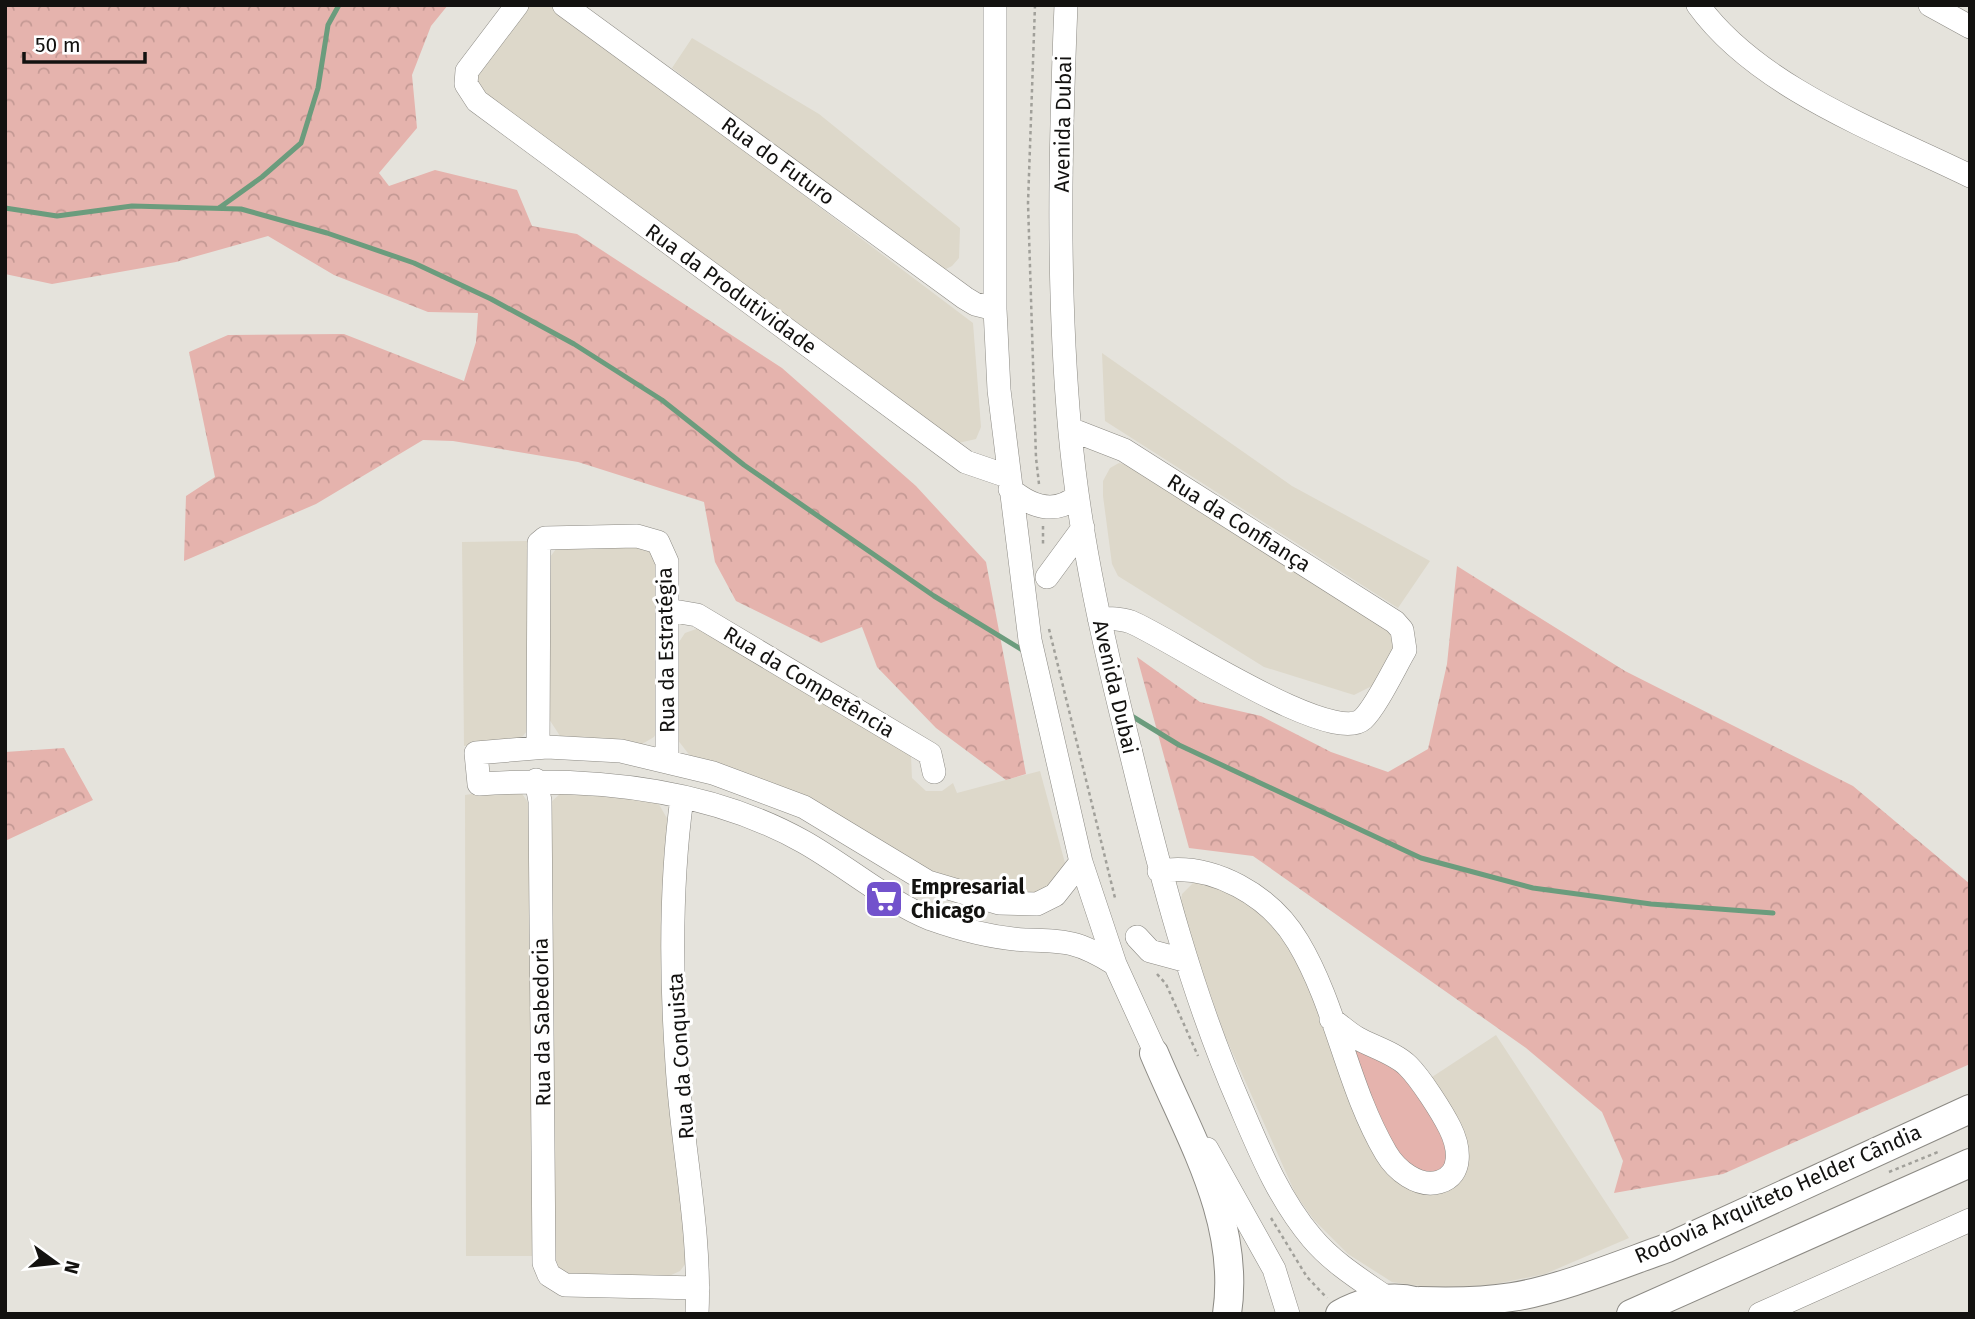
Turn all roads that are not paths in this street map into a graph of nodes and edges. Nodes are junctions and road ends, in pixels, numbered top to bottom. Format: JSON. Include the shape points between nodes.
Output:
{"nodes":[{"id":1,"x":516,"y":5,"type":"edge"},
{"id":2,"x":564,"y":5,"type":"edge"},
{"id":3,"x":995,"y":5,"type":"edge"},
{"id":4,"x":1066,"y":5,"type":"edge"},
{"id":5,"x":1698,"y":5,"type":"edge"},
{"id":6,"x":1930,"y":5,"type":"edge"},
{"id":7,"x":1970,"y":27,"type":"edge"},
{"id":8,"x":1970,"y":176,"type":"edge"},
{"id":9,"x":995,"y":309,"type":"junction"},
{"id":10,"x":1070,"y":429,"type":"junction"},
{"id":11,"x":1008,"y":482,"type":"junction"},
{"id":12,"x":1077,"y":496,"type":"junction"},
{"id":13,"x":1083,"y":528,"type":"junction"},
{"id":14,"x":1047,"y":577,"type":"dead end"},
{"id":15,"x":668,"y":610,"type":"junction"},
{"id":16,"x":1099,"y":618,"type":"junction"},
{"id":17,"x":538,"y":747,"type":"junction"},
{"id":18,"x":667,"y":761,"type":"junction"},
{"id":19,"x":934,"y":772,"type":"dead end"},
{"id":20,"x":537,"y":780,"type":"junction"},
{"id":21,"x":682,"y":798,"type":"junction"},
{"id":22,"x":1081,"y":862,"type":"junction"},
{"id":23,"x":1159,"y":871,"type":"junction"},
{"id":24,"x":1137,"y":937,"type":"dead end"},
{"id":25,"x":1187,"y":961,"type":"junction"},
{"id":26,"x":1115,"y":964,"type":"junction"},
{"id":27,"x":1331,"y":1019,"type":"junction"},
{"id":28,"x":1154,"y":1053,"type":"junction"},
{"id":29,"x":1970,"y":1109,"type":"edge"},
{"id":30,"x":1970,"y":1163,"type":"edge"},
{"id":31,"x":1970,"y":1220,"type":"edge"},
{"id":32,"x":698,"y":1288,"type":"junction"},
{"id":33,"x":1387,"y":1298,"type":"junction"},
{"id":34,"x":1679,"y":1303,"type":"edge"},
{"id":35,"x":1431,"y":1308,"type":"edge"},
{"id":36,"x":1634,"y":1313,"type":"edge"},
{"id":37,"x":697,"y":1314,"type":"edge"},
{"id":38,"x":1227,"y":1314,"type":"edge"},
{"id":39,"x":1289,"y":1314,"type":"edge"},
{"id":40,"x":1340,"y":1314,"type":"edge"},
{"id":41,"x":1760,"y":1314,"type":"edge"}],
"edges":[{"from":1,"to":11,"type":"street","name":"Rua da Produtividade","via":[[467,71],[466,84],[477,101],[966,462]]},
{"from":2,"to":9,"type":"street","name":"Rua do Futuro","via":[[965,298]]},
{"from":3,"to":9,"type":"street"},
{"from":4,"to":10,"type":"street","name":"Avenida Dubai","via":[[1060,142]]},
{"from":5,"to":8,"type":"street","via":[[1742,52],[1789,86]]},
{"from":6,"to":7,"type":"street"},
{"from":9,"to":11,"type":"street"},
{"from":10,"to":12,"type":"street","name":"Avenida Dubai"},
{"from":10,"to":16,"type":"street","name":"Rua da Confiança","via":[[1124,450],[1395,622],[1402,630],[1405,650],[1362,719],[1349,725],[1301,711],[1247,686],[1128,620]]},
{"from":11,"to":12,"type":"street","name":"Rua da Produtividade","via":[[1026,502],[1049,508],[1068,504]]},
{"from":11,"to":22,"type":"street","via":[[1030,640]]},
{"from":12,"to":13,"type":"street","name":"Avenida Dubai"},
{"from":13,"to":14,"type":"street"},
{"from":13,"to":16,"type":"street","name":"Avenida Dubai"},
{"from":15,"to":17,"type":"street","name":"Rua da Estratégia","via":[[667,562],[658,542],[637,536],[545,538],[539,543]]},
{"from":15,"to":18,"type":"street","name":"Rua da Estratégia"},
{"from":15,"to":19,"type":"street","name":"Rua da Competência","via":[[698,615],[930,754]]},
{"from":16,"to":23,"type":"street","name":"Avenida Dubai"},
{"from":17,"to":18,"type":"street","via":[[621,751]]},
{"from":17,"to":20,"type":"street","via":[[476,753],[479,784]]},
{"from":18,"to":22,"type":"street","via":[[741,781],[804,807],[928,882],[999,903],[1037,904],[1055,895]]},
{"from":20,"to":21,"type":"street","via":[[613,784]]},
{"from":20,"to":32,"type":"street","name":"Rua da Sabedoria","via":[[544,1264],[549,1275],[565,1285]]},
{"from":21,"to":26,"type":"street","via":[[800,840],[932,919],[1023,940],[1072,942]]},
{"from":21,"to":32,"type":"street","name":"Rua da Conquista","via":[[675,849],[677,1065],[697,1240]]},
{"from":22,"to":26,"type":"street"},
{"from":23,"to":25,"type":"street","name":"Avenida Dubai"},
{"from":23,"to":27,"type":"street","via":[[1194,869],[1217,874],[1266,906],[1297,940]]},
{"from":24,"to":25,"type":"street","via":[[1150,951]]},
{"from":25,"to":33,"type":"street","name":"Avenida Dubai","via":[[1208,1032],[1274,1183],[1312,1238]]},
{"from":26,"to":28,"type":"street"},
{"from":27,"to":27,"type":"street","via":[[1387,1155],[1416,1180],[1431,1184],[1445,1180],[1455,1167],[1459,1149],[1450,1127],[1408,1066]]},
{"from":28,"to":38,"type":"main road","via":[[1215,1192],[1228,1242]]},
{"from":28,"to":39,"type":"street","via":[[1274,1269]]},
{"from":29,"to":35,"type":"main road","name":"Rodovia Arquiteto Helder Cândia","via":[[1667,1248],[1514,1297]]},
{"from":30,"to":34,"type":"main road","via":[[1766,1252]]},
{"from":31,"to":41,"type":"street"},
{"from":32,"to":37,"type":"street","name":"Rua da Conquista"},
{"from":33,"to":35,"type":"main road","name":"Rodovia Arquiteto Helder Cândia"},
{"from":33,"to":40,"type":"main road"},
{"from":34,"to":36,"type":"main road"}]}
